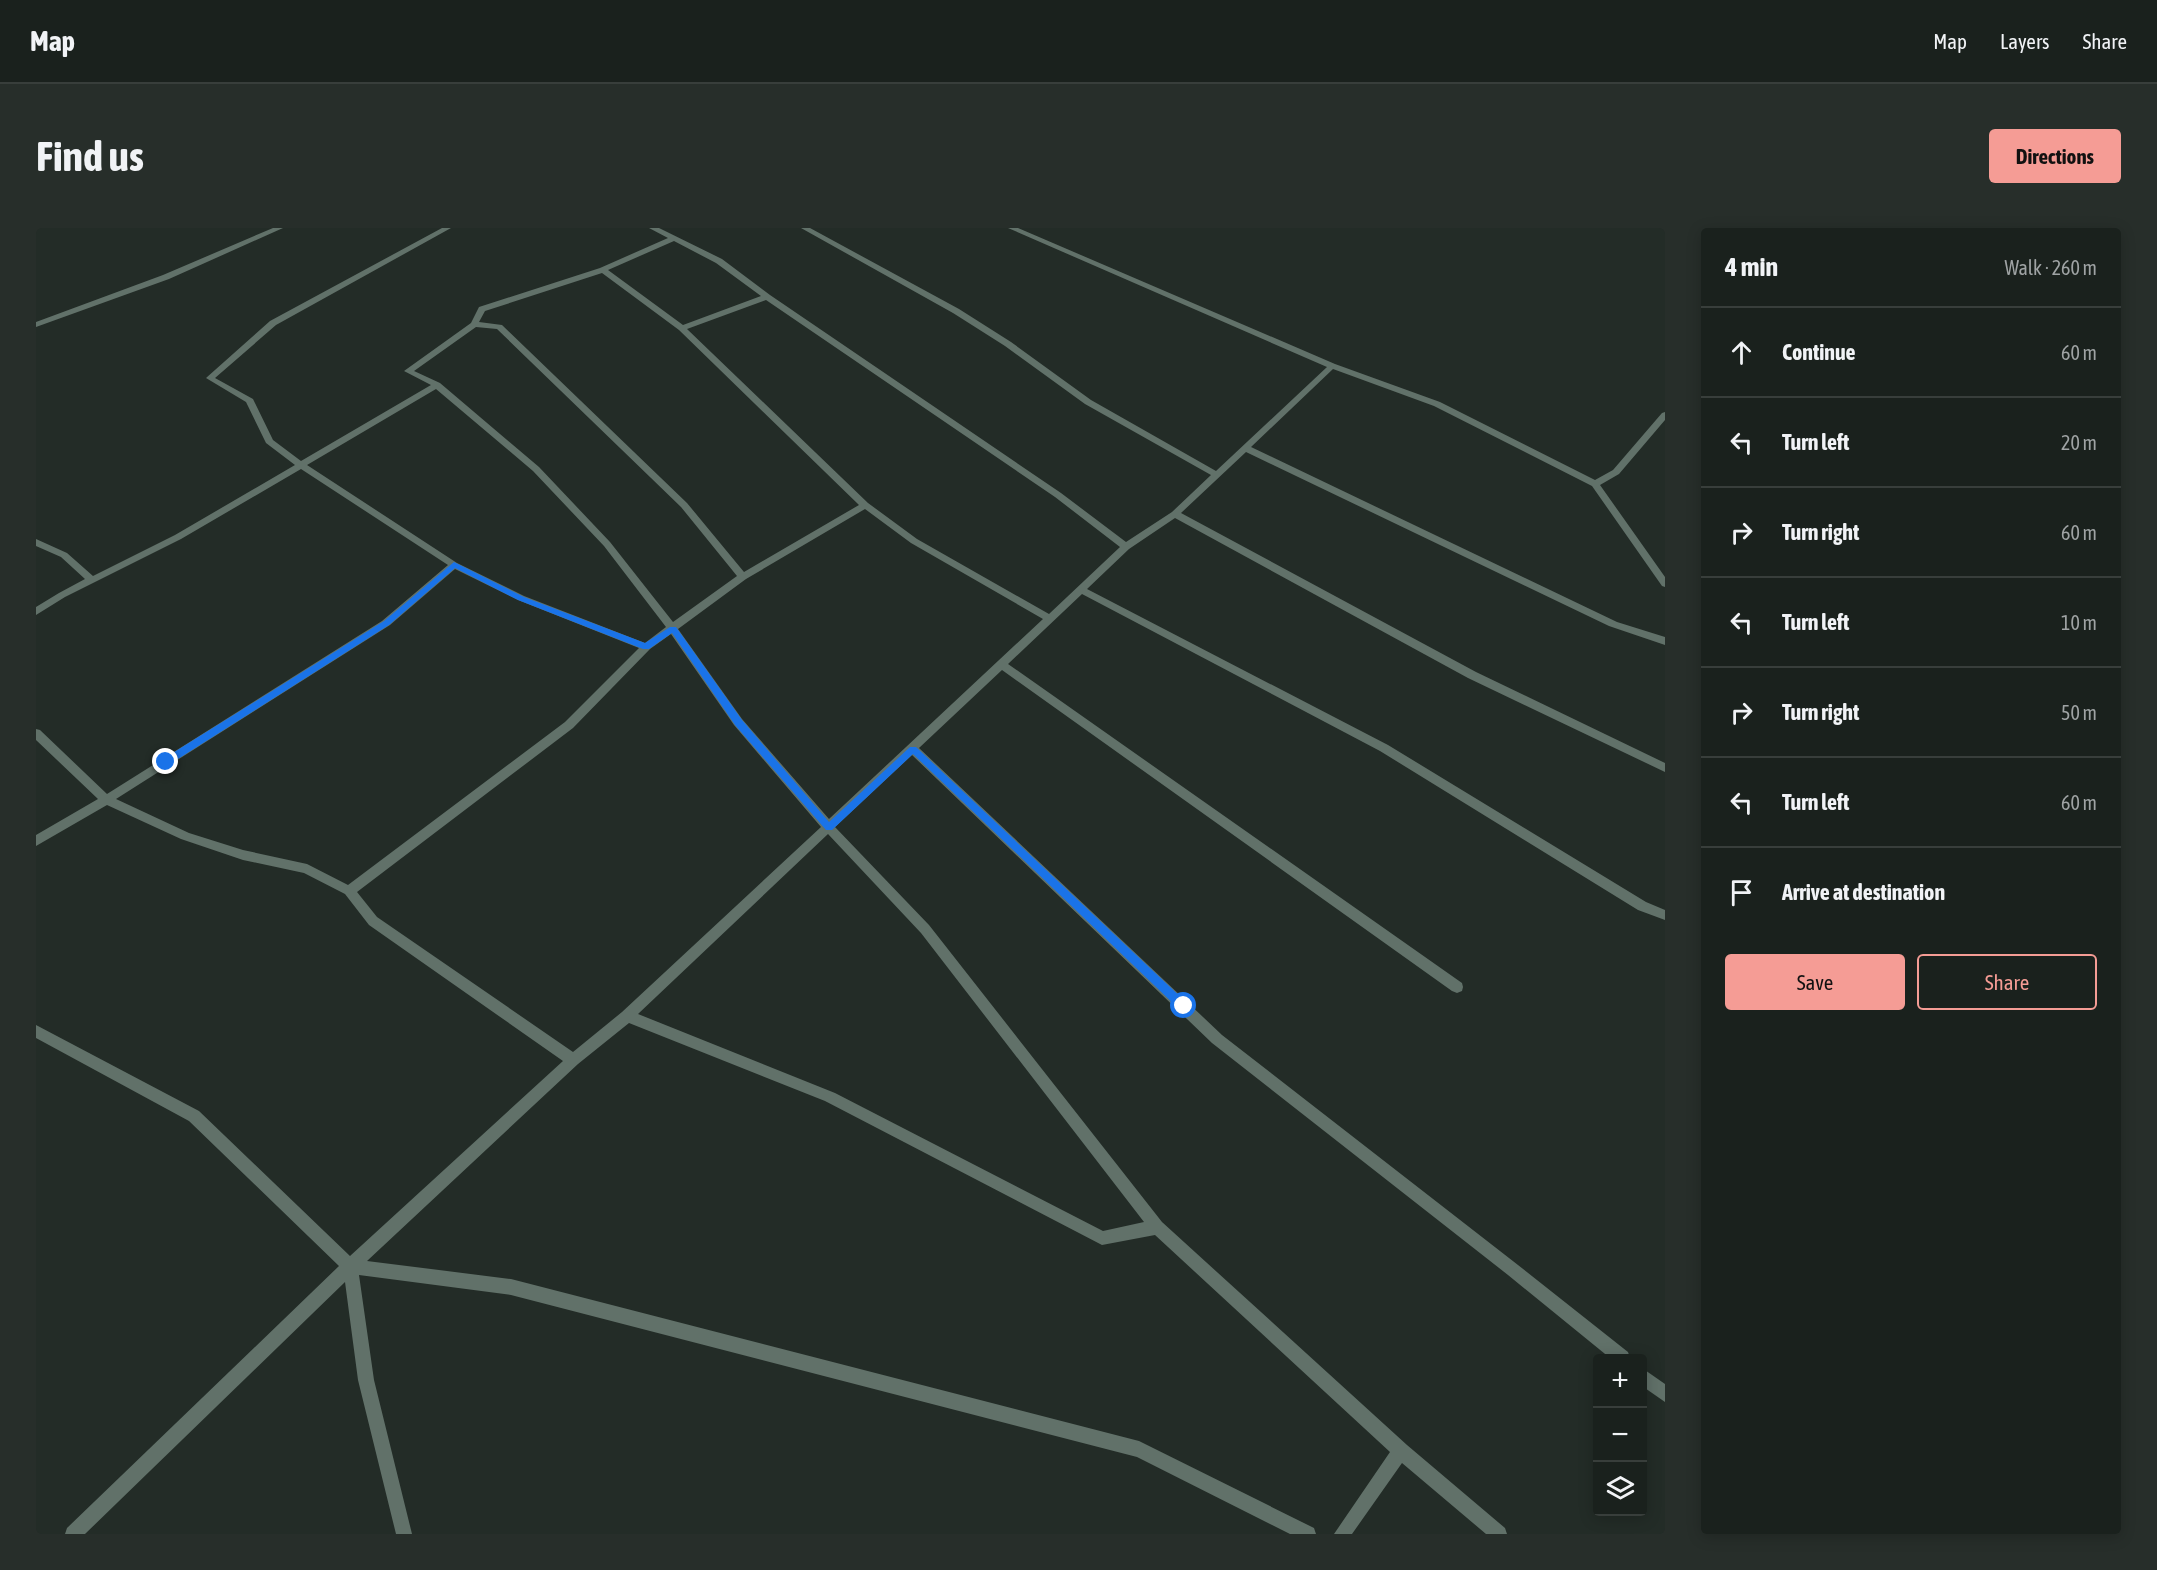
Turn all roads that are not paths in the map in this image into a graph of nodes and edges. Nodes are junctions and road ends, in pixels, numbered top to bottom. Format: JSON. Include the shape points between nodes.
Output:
{"nodes":[{"id":1,"x":279,"y":228,"type":"edge"},
{"id":2,"x":447,"y":228,"type":"edge"},
{"id":3,"x":653,"y":228,"type":"edge"},
{"id":4,"x":805,"y":228,"type":"edge"},
{"id":5,"x":1012,"y":228,"type":"edge"},
{"id":6,"x":673,"y":239,"type":"junction"},
{"id":7,"x":603,"y":270,"type":"junction"},
{"id":8,"x":767,"y":297,"type":"junction"},
{"id":9,"x":474,"y":324,"type":"junction"},
{"id":10,"x":36,"y":325,"type":"edge"},
{"id":11,"x":682,"y":328,"type":"junction"},
{"id":12,"x":1332,"y":366,"type":"junction"},
{"id":13,"x":437,"y":385,"type":"junction"},
{"id":14,"x":1665,"y":415,"type":"edge"},
{"id":15,"x":1244,"y":447,"type":"junction"},
{"id":16,"x":300,"y":464,"type":"junction"},
{"id":17,"x":1215,"y":474,"type":"junction"},
{"id":18,"x":1595,"y":484,"type":"junction"},
{"id":19,"x":865,"y":505,"type":"junction"},
{"id":20,"x":1175,"y":514,"type":"junction"},
{"id":21,"x":36,"y":542,"type":"edge"},
{"id":22,"x":1126,"y":547,"type":"junction"},
{"id":23,"x":454,"y":565,"type":"junction"},
{"id":24,"x":744,"y":577,"type":"junction"},
{"id":25,"x":92,"y":580,"type":"junction"},
{"id":26,"x":1665,"y":584,"type":"edge"},
{"id":27,"x":1082,"y":590,"type":"junction"},
{"id":28,"x":36,"y":612,"type":"edge"},
{"id":29,"x":1051,"y":619,"type":"junction"},
{"id":30,"x":673,"y":629,"type":"junction"},
{"id":31,"x":1665,"y":641,"type":"edge"},
{"id":32,"x":646,"y":647,"type":"junction"},
{"id":33,"x":1003,"y":665,"type":"junction"},
{"id":34,"x":36,"y":733,"type":"edge"},
{"id":35,"x":913,"y":749,"type":"junction"},
{"id":36,"x":1665,"y":768,"type":"edge"},
{"id":37,"x":106,"y":800,"type":"junction"},
{"id":38,"x":829,"y":828,"type":"junction"},
{"id":39,"x":36,"y":841,"type":"edge"},
{"id":40,"x":349,"y":891,"type":"junction"},
{"id":41,"x":1665,"y":915,"type":"edge"},
{"id":42,"x":1457,"y":987,"type":"dead end"},
{"id":43,"x":627,"y":1017,"type":"junction"},
{"id":44,"x":36,"y":1031,"type":"edge"},
{"id":45,"x":573,"y":1060,"type":"junction"},
{"id":46,"x":1157,"y":1227,"type":"junction"},
{"id":47,"x":350,"y":1266,"type":"junction"},
{"id":48,"x":1616,"y":1354,"type":"edge"},
{"id":49,"x":1647,"y":1380,"type":"edge"},
{"id":50,"x":1665,"y":1394,"type":"edge"},
{"id":51,"x":1401,"y":1451,"type":"junction"},
{"id":52,"x":73,"y":1534,"type":"edge"},
{"id":53,"x":404,"y":1534,"type":"edge"},
{"id":54,"x":1308,"y":1534,"type":"edge"},
{"id":55,"x":1341,"y":1534,"type":"edge"},
{"id":56,"x":1499,"y":1534,"type":"edge"}],
"edges":[{"from":1,"to":10,"type":"street","via":[[166,277]]},
{"from":2,"to":16,"type":"street","via":[[273,323],[210,378],[250,401],[268,441]]},
{"from":3,"to":6,"type":"street"},
{"from":4,"to":17,"type":"street","via":[[957,310],[1088,402]]},
{"from":5,"to":12,"type":"street"},
{"from":6,"to":7,"type":"street"},
{"from":6,"to":8,"type":"street","via":[[719,261]]},
{"from":7,"to":9,"type":"street","via":[[482,309]]},
{"from":7,"to":11,"type":"street"},
{"from":8,"to":11,"type":"street"},
{"from":8,"to":22,"type":"street","via":[[944,415]]},
{"from":9,"to":13,"type":"street","via":[[408,371]]},
{"from":9,"to":24,"type":"street","via":[[499,327],[684,505]]},
{"from":11,"to":19,"type":"street"},
{"from":12,"to":15,"type":"street"},
{"from":12,"to":18,"type":"street","via":[[1437,404]]},
{"from":13,"to":16,"type":"street"},
{"from":13,"to":30,"type":"street","via":[[536,469],[607,544]]},
{"from":14,"to":18,"type":"street","via":[[1616,472]]},
{"from":15,"to":17,"type":"street"},
{"from":15,"to":31,"type":"street","via":[[1613,624]]},
{"from":16,"to":23,"type":"street"},
{"from":16,"to":25,"type":"street","via":[[178,537]]},
{"from":17,"to":20,"type":"street"},
{"from":18,"to":26,"type":"street"},
{"from":19,"to":24,"type":"street"},
{"from":19,"to":29,"type":"street","via":[[914,541]]},
{"from":20,"to":22,"type":"street"},
{"from":20,"to":36,"type":"street","via":[[1472,675]]},
{"from":21,"to":25,"type":"street","via":[[64,555]]},
{"from":22,"to":27,"type":"street"},
{"from":23,"to":32,"type":"street","via":[[521,598]]},
{"from":23,"to":37,"type":"street","via":[[386,623]]},
{"from":24,"to":30,"type":"street"},
{"from":25,"to":28,"type":"street"},
{"from":27,"to":29,"type":"street"},
{"from":27,"to":41,"type":"street","via":[[1384,748],[1642,906]]},
{"from":29,"to":33,"type":"street"},
{"from":30,"to":32,"type":"street"},
{"from":30,"to":38,"type":"street","via":[[738,722]]},
{"from":32,"to":40,"type":"street","via":[[569,725]]},
{"from":33,"to":35,"type":"street"},
{"from":33,"to":42,"type":"street"},
{"from":34,"to":37,"type":"street"},
{"from":35,"to":38,"type":"street"},
{"from":35,"to":48,"type":"street","via":[[1217,1039]]},
{"from":37,"to":39,"type":"street"},
{"from":37,"to":40,"type":"street","via":[[185,836],[243,855],[307,869]]},
{"from":38,"to":43,"type":"street"},
{"from":38,"to":46,"type":"street","via":[[925,929]]},
{"from":40,"to":45,"type":"street","via":[[373,921]]},
{"from":43,"to":45,"type":"street"},
{"from":43,"to":46,"type":"street","via":[[830,1097],[1102,1238]]},
{"from":44,"to":47,"type":"street","via":[[194,1116]]},
{"from":45,"to":47,"type":"street"},
{"from":46,"to":51,"type":"street"},
{"from":47,"to":52,"type":"street"},
{"from":47,"to":53,"type":"street","via":[[366,1380]]},
{"from":47,"to":54,"type":"street","via":[[510,1287],[1139,1449]]},
{"from":49,"to":50,"type":"street"},
{"from":51,"to":55,"type":"street"},
{"from":51,"to":56,"type":"street"}]}
